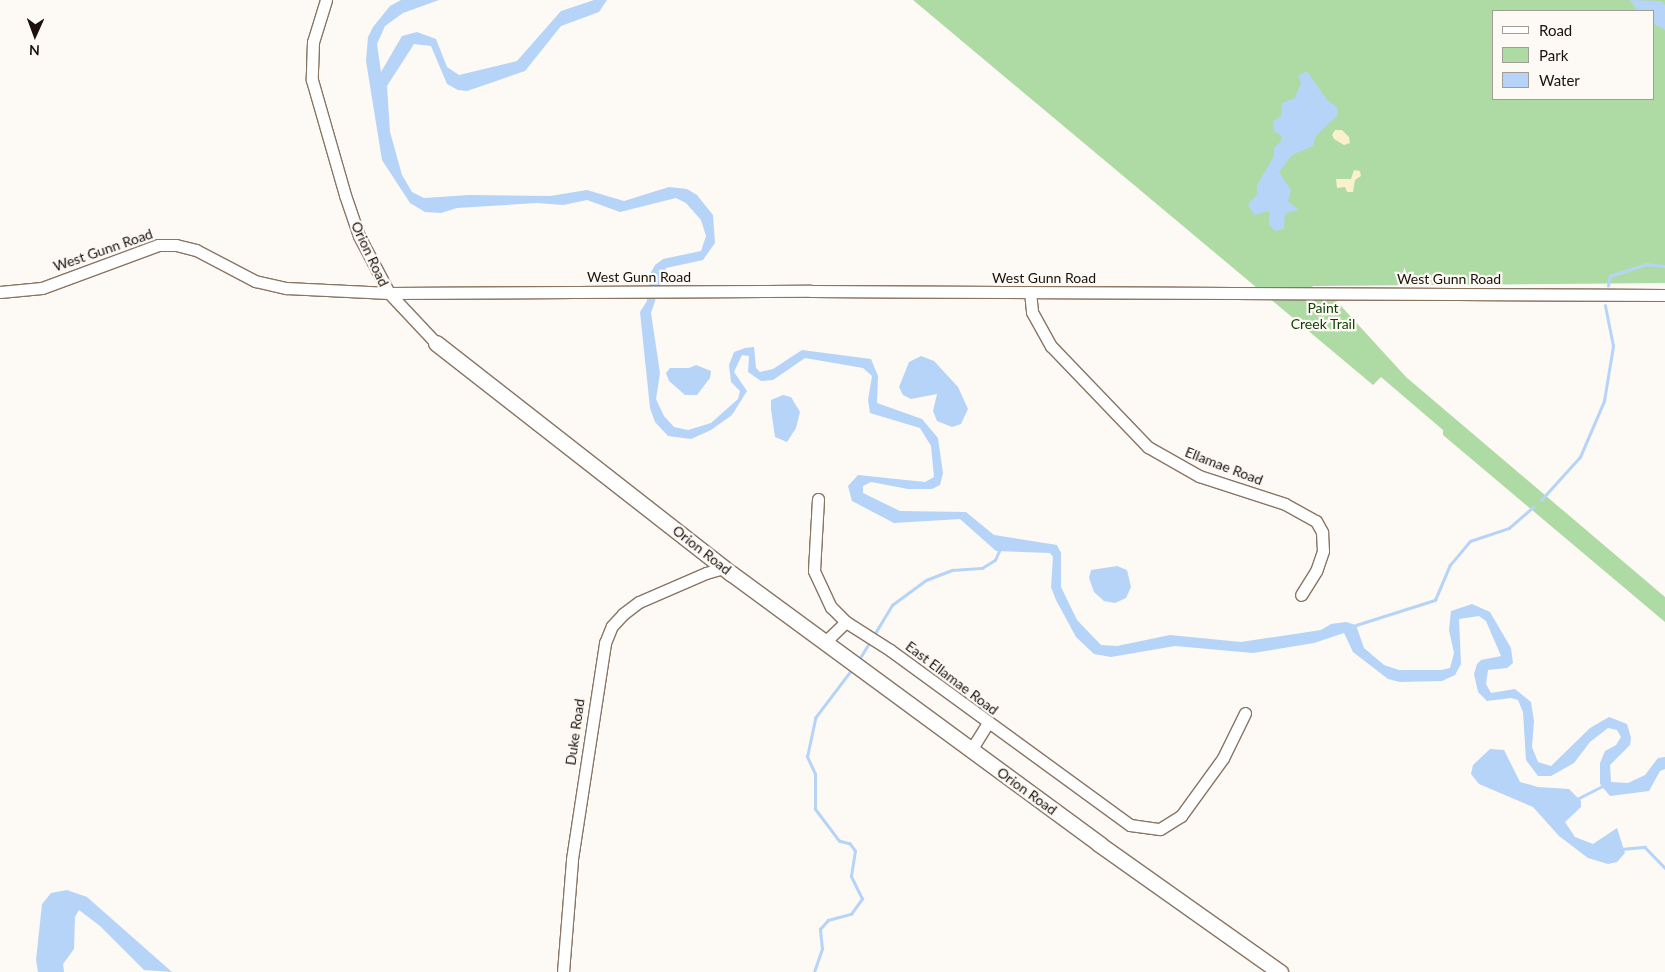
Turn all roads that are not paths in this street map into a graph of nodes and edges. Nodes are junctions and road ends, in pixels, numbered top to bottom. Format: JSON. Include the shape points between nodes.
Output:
{"nodes":[{"id":1,"x":326,"y":0,"type":"edge"},
{"id":2,"x":0,"y":292,"type":"edge"},
{"id":3,"x":1030,"y":292,"type":"junction"},
{"id":4,"x":389,"y":293,"type":"junction"},
{"id":5,"x":1665,"y":295,"type":"edge"},
{"id":6,"x":436,"y":343,"type":"joint"},
{"id":7,"x":818,"y":499,"type":"dead end"},
{"id":8,"x":724,"y":568,"type":"junction"},
{"id":9,"x":1301,"y":595,"type":"dead end"},
{"id":10,"x":846,"y":622,"type":"junction"},
{"id":11,"x":825,"y":642,"type":"junction"},
{"id":12,"x":1245,"y":713,"type":"dead end"},
{"id":13,"x":988,"y":724,"type":"junction"},
{"id":14,"x":971,"y":750,"type":"junction"},
{"id":15,"x":563,"y":972,"type":"edge"},
{"id":16,"x":1280,"y":972,"type":"edge"}],
"edges":[{"from":1,"to":4,"type":"street","name":"Orion Road","via":[[313,42],[312,80],[356,228]]},
{"from":2,"to":4,"type":"street","name":"West Gunn Road","via":[[42,288],[158,245],[176,245],[196,250],[255,280],[286,288]]},
{"from":3,"to":4,"type":"street","name":"West Gunn Road"},
{"from":3,"to":5,"type":"street","name":"West Gunn Road"},
{"from":3,"to":9,"type":"street","name":"Ellamae Road","via":[[1032,312],[1050,346],[1148,448],[1199,476],[1285,504],[1316,521],[1322,532],[1323,551]]},
{"from":4,"to":6,"type":"street","name":"Orion Road"},
{"from":6,"to":8,"type":"main road","name":"Orion Road"},
{"from":7,"to":10,"type":"street","name":"East Ellamae Road","via":[[814,571],[831,607]]},
{"from":8,"to":11,"type":"main road","name":"Orion Road"},
{"from":8,"to":15,"type":"street","name":"Duke Road","via":[[706,572],[639,602],[612,626],[605,643],[572,859]]},
{"from":10,"to":11,"type":"street"},
{"from":10,"to":13,"type":"street","name":"East Ellamae Road","via":[[890,650]]},
{"from":11,"to":14,"type":"main road","name":"Orion Road"},
{"from":12,"to":13,"type":"street","name":"East Ellamae Road","via":[[1223,758],[1181,816],[1170,826],[1151,829],[1130,825]]},
{"from":13,"to":14,"type":"street"},
{"from":14,"to":16,"type":"main road","name":"Orion Road"}]}
